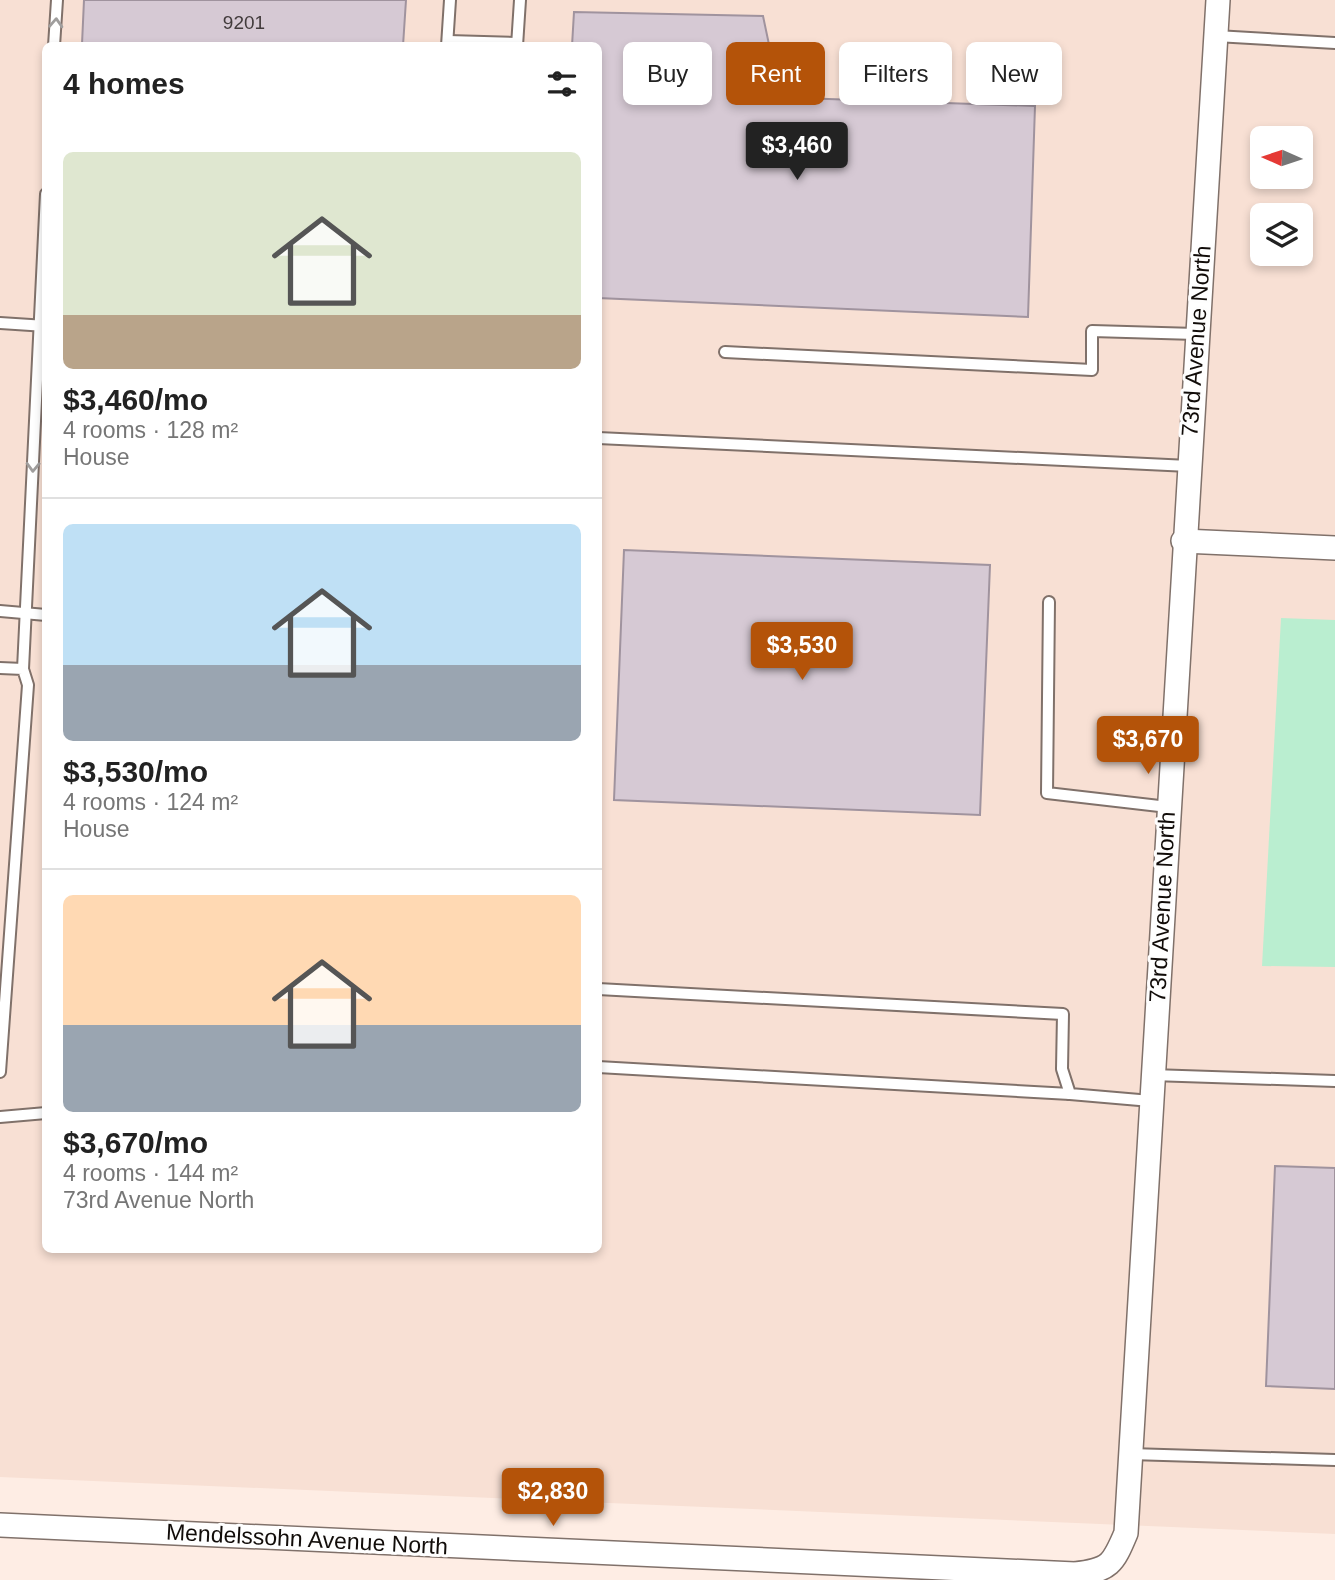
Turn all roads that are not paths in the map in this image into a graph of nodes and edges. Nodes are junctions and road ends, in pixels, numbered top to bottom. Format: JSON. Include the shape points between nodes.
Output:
{"nodes":[{"id":1,"x":57,"y":0,"type":"edge"},
{"id":2,"x":450,"y":0,"type":"edge"},
{"id":3,"x":520,"y":0,"type":"edge"},
{"id":4,"x":1218,"y":0,"type":"edge"},
{"id":5,"x":1215,"y":36,"type":"junction"},
{"id":6,"x":54,"y":42,"type":"edge"},
{"id":7,"x":448,"y":42,"type":"edge"},
{"id":8,"x":517,"y":42,"type":"edge"},
{"id":9,"x":1335,"y":43,"type":"edge"},
{"id":10,"x":0,"y":323,"type":"edge"},
{"id":11,"x":42,"y":325,"type":"edge"},
{"id":12,"x":1196,"y":334,"type":"junction"},
{"id":13,"x":725,"y":352,"type":"dead end"},
{"id":14,"x":602,"y":438,"type":"edge"},
{"id":15,"x":1189,"y":466,"type":"junction"},
{"id":16,"x":1183,"y":541,"type":"junction"},
{"id":17,"x":1335,"y":548,"type":"edge"},
{"id":18,"x":1049,"y":602,"type":"dead end"},
{"id":19,"x":0,"y":611,"type":"edge"},
{"id":20,"x":27,"y":614,"type":"junction"},
{"id":21,"x":42,"y":615,"type":"edge"},
{"id":22,"x":0,"y":668,"type":"edge"},
{"id":23,"x":23,"y":668,"type":"junction"},
{"id":24,"x":1168,"y":807,"type":"junction"},
{"id":25,"x":602,"y":989,"type":"edge"},
{"id":26,"x":602,"y":1066,"type":"edge"},
{"id":27,"x":0,"y":1072,"type":"edge"},
{"id":28,"x":1152,"y":1075,"type":"junction"},
{"id":29,"x":1335,"y":1081,"type":"edge"},
{"id":30,"x":1070,"y":1094,"type":"junction"},
{"id":31,"x":1150,"y":1101,"type":"junction"},
{"id":32,"x":42,"y":1113,"type":"edge"},
{"id":33,"x":0,"y":1117,"type":"edge"},
{"id":34,"x":1130,"y":1454,"type":"junction"},
{"id":35,"x":1335,"y":1460,"type":"edge"},
{"id":36,"x":0,"y":1525,"type":"edge"},
{"id":37,"x":1114,"y":1561,"type":"joint"}],
"edges":[{"from":6,"to":1,"type":"lane","one_way":true},
{"from":2,"to":7,"type":"lane"},
{"from":3,"to":8,"type":"lane"},
{"from":4,"to":5,"type":"street","name":"73rd Avenue North"},
{"from":5,"to":9,"type":"lane"},
{"from":5,"to":12,"type":"street","name":"73rd Avenue North"},
{"from":10,"to":11,"type":"lane"},
{"from":11,"to":20,"type":"lane","one_way":true},
{"from":12,"to":13,"type":"lane","via":[[1092,331],[1092,370]]},
{"from":12,"to":15,"type":"street","name":"73rd Avenue North"},
{"from":14,"to":15,"type":"lane"},
{"from":15,"to":16,"type":"street","name":"73rd Avenue North"},
{"from":16,"to":17,"type":"street"},
{"from":16,"to":24,"type":"street","name":"73rd Avenue North"},
{"from":18,"to":24,"type":"lane","via":[[1046,793]]},
{"from":19,"to":20,"type":"lane"},
{"from":20,"to":21,"type":"lane"},
{"from":20,"to":23,"type":"lane"},
{"from":22,"to":23,"type":"lane"},
{"from":23,"to":27,"type":"lane","via":[[27,685]]},
{"from":24,"to":28,"type":"street","name":"73rd Avenue North"},
{"from":25,"to":30,"type":"lane","via":[[1063,1014],[1062,1069]]},
{"from":26,"to":30,"type":"lane"},
{"from":28,"to":29,"type":"lane"},
{"from":28,"to":31,"type":"street","name":"73rd Avenue North"},
{"from":30,"to":31,"type":"lane"},
{"from":31,"to":34,"type":"street","name":"73rd Avenue North"},
{"from":32,"to":33,"type":"lane"},
{"from":34,"to":35,"type":"lane"},
{"from":34,"to":37,"type":"street","name":"73rd Avenue North","via":[[1126,1533]]},
{"from":36,"to":37,"type":"street","name":"Mendelssohn Avenue North","via":[[1075,1574],[1098,1572]]}]}
